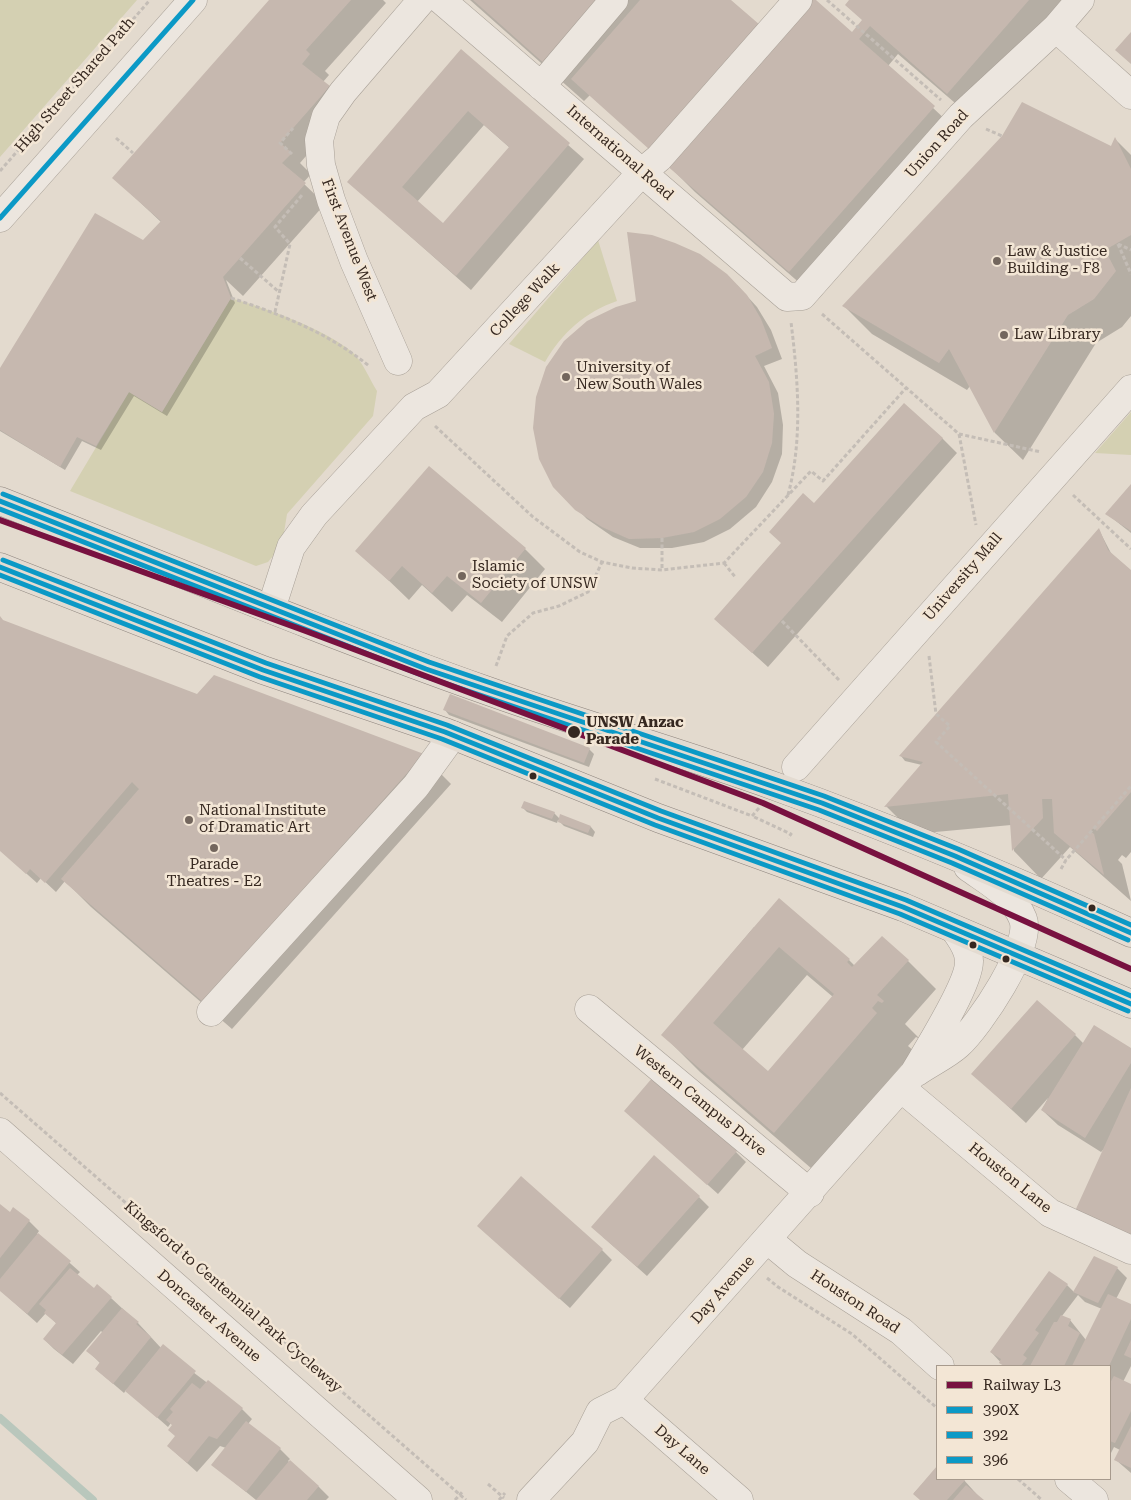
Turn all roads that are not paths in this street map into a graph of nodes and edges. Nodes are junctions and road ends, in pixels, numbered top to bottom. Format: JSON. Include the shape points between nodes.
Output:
{"nodes":[{"id":1,"x":193,"y":0,"type":"edge"},
{"id":2,"x":422,"y":0,"type":"edge"},
{"id":3,"x":441,"y":0,"type":"edge"},
{"id":4,"x":614,"y":0,"type":"edge"},
{"id":5,"x":798,"y":0,"type":"edge"},
{"id":6,"x":1080,"y":0,"type":"edge"},
{"id":7,"x":1056,"y":28,"type":"junction"},
{"id":8,"x":541,"y":86,"type":"junction"},
{"id":9,"x":1131,"y":95,"type":"edge"},
{"id":10,"x":642,"y":172,"type":"junction"},
{"id":11,"x":0,"y":218,"type":"edge"},
{"id":12,"x":795,"y":297,"type":"joint"},
{"id":13,"x":386,"y":365,"type":"road end"},
{"id":14,"x":1131,"y":388,"type":"edge"},
{"id":15,"x":0,"y":501,"type":"edge"},
{"id":16,"x":0,"y":566,"type":"edge"},
{"id":17,"x":271,"y":609,"type":"junction"},
{"id":18,"x":453,"y":735,"type":"junction"},
{"id":19,"x":796,"y":767,"type":"dead end"},
{"id":20,"x":955,"y":857,"type":"junction"},
{"id":21,"x":955,"y":930,"type":"junction"},
{"id":22,"x":1131,"y":933,"type":"edge"},
{"id":23,"x":1018,"y":954,"type":"junction"},
{"id":24,"x":1131,"y":1004,"type":"edge"},
{"id":25,"x":589,"y":1010,"type":"dead end"},
{"id":26,"x":211,"y":1012,"type":"dead end"},
{"id":27,"x":908,"y":1080,"type":"junction"},
{"id":28,"x":0,"y":1132,"type":"edge"},
{"id":29,"x":810,"y":1193,"type":"junction"},
{"id":30,"x":768,"y":1240,"type":"junction"},
{"id":31,"x":1131,"y":1250,"type":"edge"},
{"id":32,"x":939,"y":1365,"type":"edge"},
{"id":33,"x":624,"y":1400,"type":"junction"},
{"id":34,"x":1069,"y":1480,"type":"edge"},
{"id":35,"x":418,"y":1500,"type":"edge"},
{"id":36,"x":531,"y":1500,"type":"edge"},
{"id":37,"x":740,"y":1500,"type":"edge"},
{"id":38,"x":1094,"y":1500,"type":"edge"}],
"edges":[{"from":1,"to":11,"type":"street"},
{"from":2,"to":13,"type":"street","name":"First Avenue West","via":[[343,92],[326,116],[319,140],[321,165],[331,200],[354,261]]},
{"from":3,"to":8,"type":"street","name":"International Road"},
{"from":4,"to":8,"type":"street"},
{"from":5,"to":10,"type":"street","name":"College Walk","via":[[659,158]]},
{"from":6,"to":7,"type":"street","name":"Union Road"},
{"from":7,"to":9,"type":"street"},
{"from":7,"to":12,"type":"street","name":"Union Road"},
{"from":8,"to":10,"type":"street","name":"International Road"},
{"from":10,"to":12,"type":"street","name":"International Road"},
{"from":10,"to":17,"type":"street","name":"College Walk","via":[[438,394],[414,407],[314,515],[291,547]]},
{"from":14,"to":19,"type":"street","name":"University Mall"},
{"from":15,"to":17,"type":"main road"},
{"from":16,"to":18,"type":"main road","via":[[263,670]]},
{"from":17,"to":20,"type":"main road","via":[[487,691],[774,786]]},
{"from":18,"to":21,"type":"main road","via":[[658,818],[894,904]]},
{"from":18,"to":26,"type":"street","via":[[416,786]]},
{"from":20,"to":22,"type":"main road"},
{"from":20,"to":23,"type":"street","name":"Day Avenue","via":[[1015,904],[1023,920],[1024,939]]},
{"from":21,"to":23,"type":"main road"},
{"from":21,"to":27,"type":"street","name":"Day Avenue","via":[[965,945],[969,961],[967,976]]},
{"from":23,"to":24,"type":"main road"},
{"from":23,"to":27,"type":"street","name":"Day Avenue","via":[[958,1046]]},
{"from":25,"to":29,"type":"street","name":"Western Campus Drive"},
{"from":27,"to":29,"type":"street","name":"Day Avenue"},
{"from":27,"to":31,"type":"street","name":"Houston Lane","via":[[1050,1213]]},
{"from":28,"to":35,"type":"street","name":"Doncaster Avenue"},
{"from":29,"to":30,"type":"street","name":"Day Avenue"},
{"from":30,"to":32,"type":"street","name":"Houston Road","via":[[797,1264],[901,1331]]},
{"from":30,"to":33,"type":"street","name":"Day Avenue"},
{"from":33,"to":36,"type":"street","name":"Day Avenue","via":[[600,1412],[584,1442]]},
{"from":33,"to":37,"type":"street","name":"Day Lane"},
{"from":34,"to":38,"type":"street"}]}
